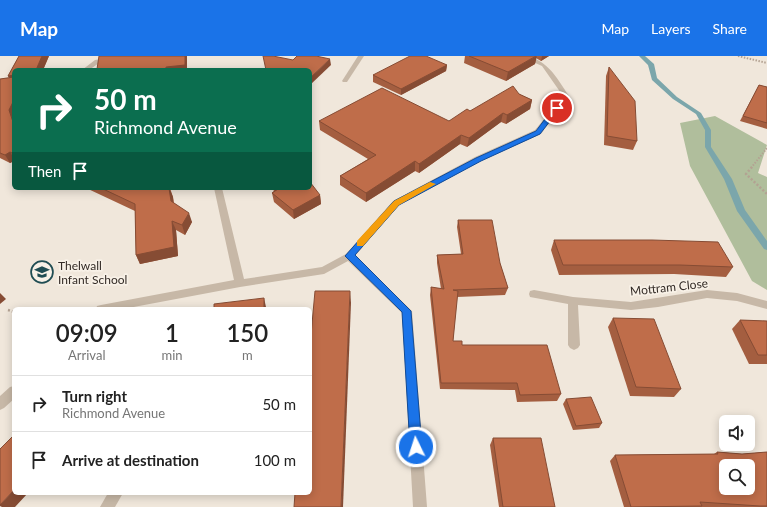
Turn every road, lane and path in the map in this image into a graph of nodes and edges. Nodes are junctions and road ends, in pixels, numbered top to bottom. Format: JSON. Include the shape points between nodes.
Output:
{"nodes":[{"id":1,"x":129,"y":56,"type":"edge"},
{"id":2,"x":361,"y":56,"type":"edge"},
{"id":3,"x":523,"y":56,"type":"edge"},
{"id":4,"x":738,"y":56,"type":"edge"},
{"id":5,"x":95,"y":58,"type":"edge"},
{"id":6,"x":767,"y":63,"type":"edge"},
{"id":7,"x":87,"y":68,"type":"edge"},
{"id":8,"x":345,"y":81,"type":"dead end"},
{"id":9,"x":767,"y":148,"type":"edge"},
{"id":10,"x":218,"y":190,"type":"edge"},
{"id":11,"x":767,"y":194,"type":"edge"},
{"id":12,"x":349,"y":256,"type":"junction"},
{"id":13,"x":240,"y":283,"type":"junction"},
{"id":14,"x":534,"y":294,"type":"dead end"},
{"id":15,"x":573,"y":301,"type":"junction"},
{"id":16,"x":767,"y":304,"type":"edge"},
{"id":17,"x":129,"y":307,"type":"edge"},
{"id":18,"x":8,"y":310,"type":"dead end"},
{"id":19,"x":12,"y":311,"type":"edge"},
{"id":20,"x":574,"y":345,"type":"dead end"},
{"id":21,"x":12,"y":393,"type":"edge"},
{"id":22,"x":0,"y":404,"type":"edge"},
{"id":23,"x":115,"y":495,"type":"edge"},
{"id":24,"x":107,"y":507,"type":"edge"},
{"id":25,"x":420,"y":507,"type":"edge"}],
"edges":[{"from":1,"to":5,"type":"street"},
{"from":2,"to":8,"type":"street"},
{"from":3,"to":12,"type":"street","via":[[544,64],[566,96],[538,132],[396,203]]},
{"from":4,"to":6,"type":"path"},
{"from":5,"to":7,"type":"street"},
{"from":9,"to":11,"type":"path","via":[[746,174]]},
{"from":10,"to":13,"type":"street"},
{"from":12,"to":13,"type":"street","via":[[324,270]]},
{"from":12,"to":25,"type":"street","via":[[407,311]]},
{"from":13,"to":17,"type":"street"},
{"from":14,"to":15,"type":"street","name":"Mottram Close"},
{"from":15,"to":16,"type":"street","name":"Mottram Close","via":[[631,306],[707,294]]},
{"from":15,"to":20,"type":"street"},
{"from":18,"to":19,"type":"path"},
{"from":21,"to":22,"type":"street"},
{"from":23,"to":24,"type":"street"}]}
